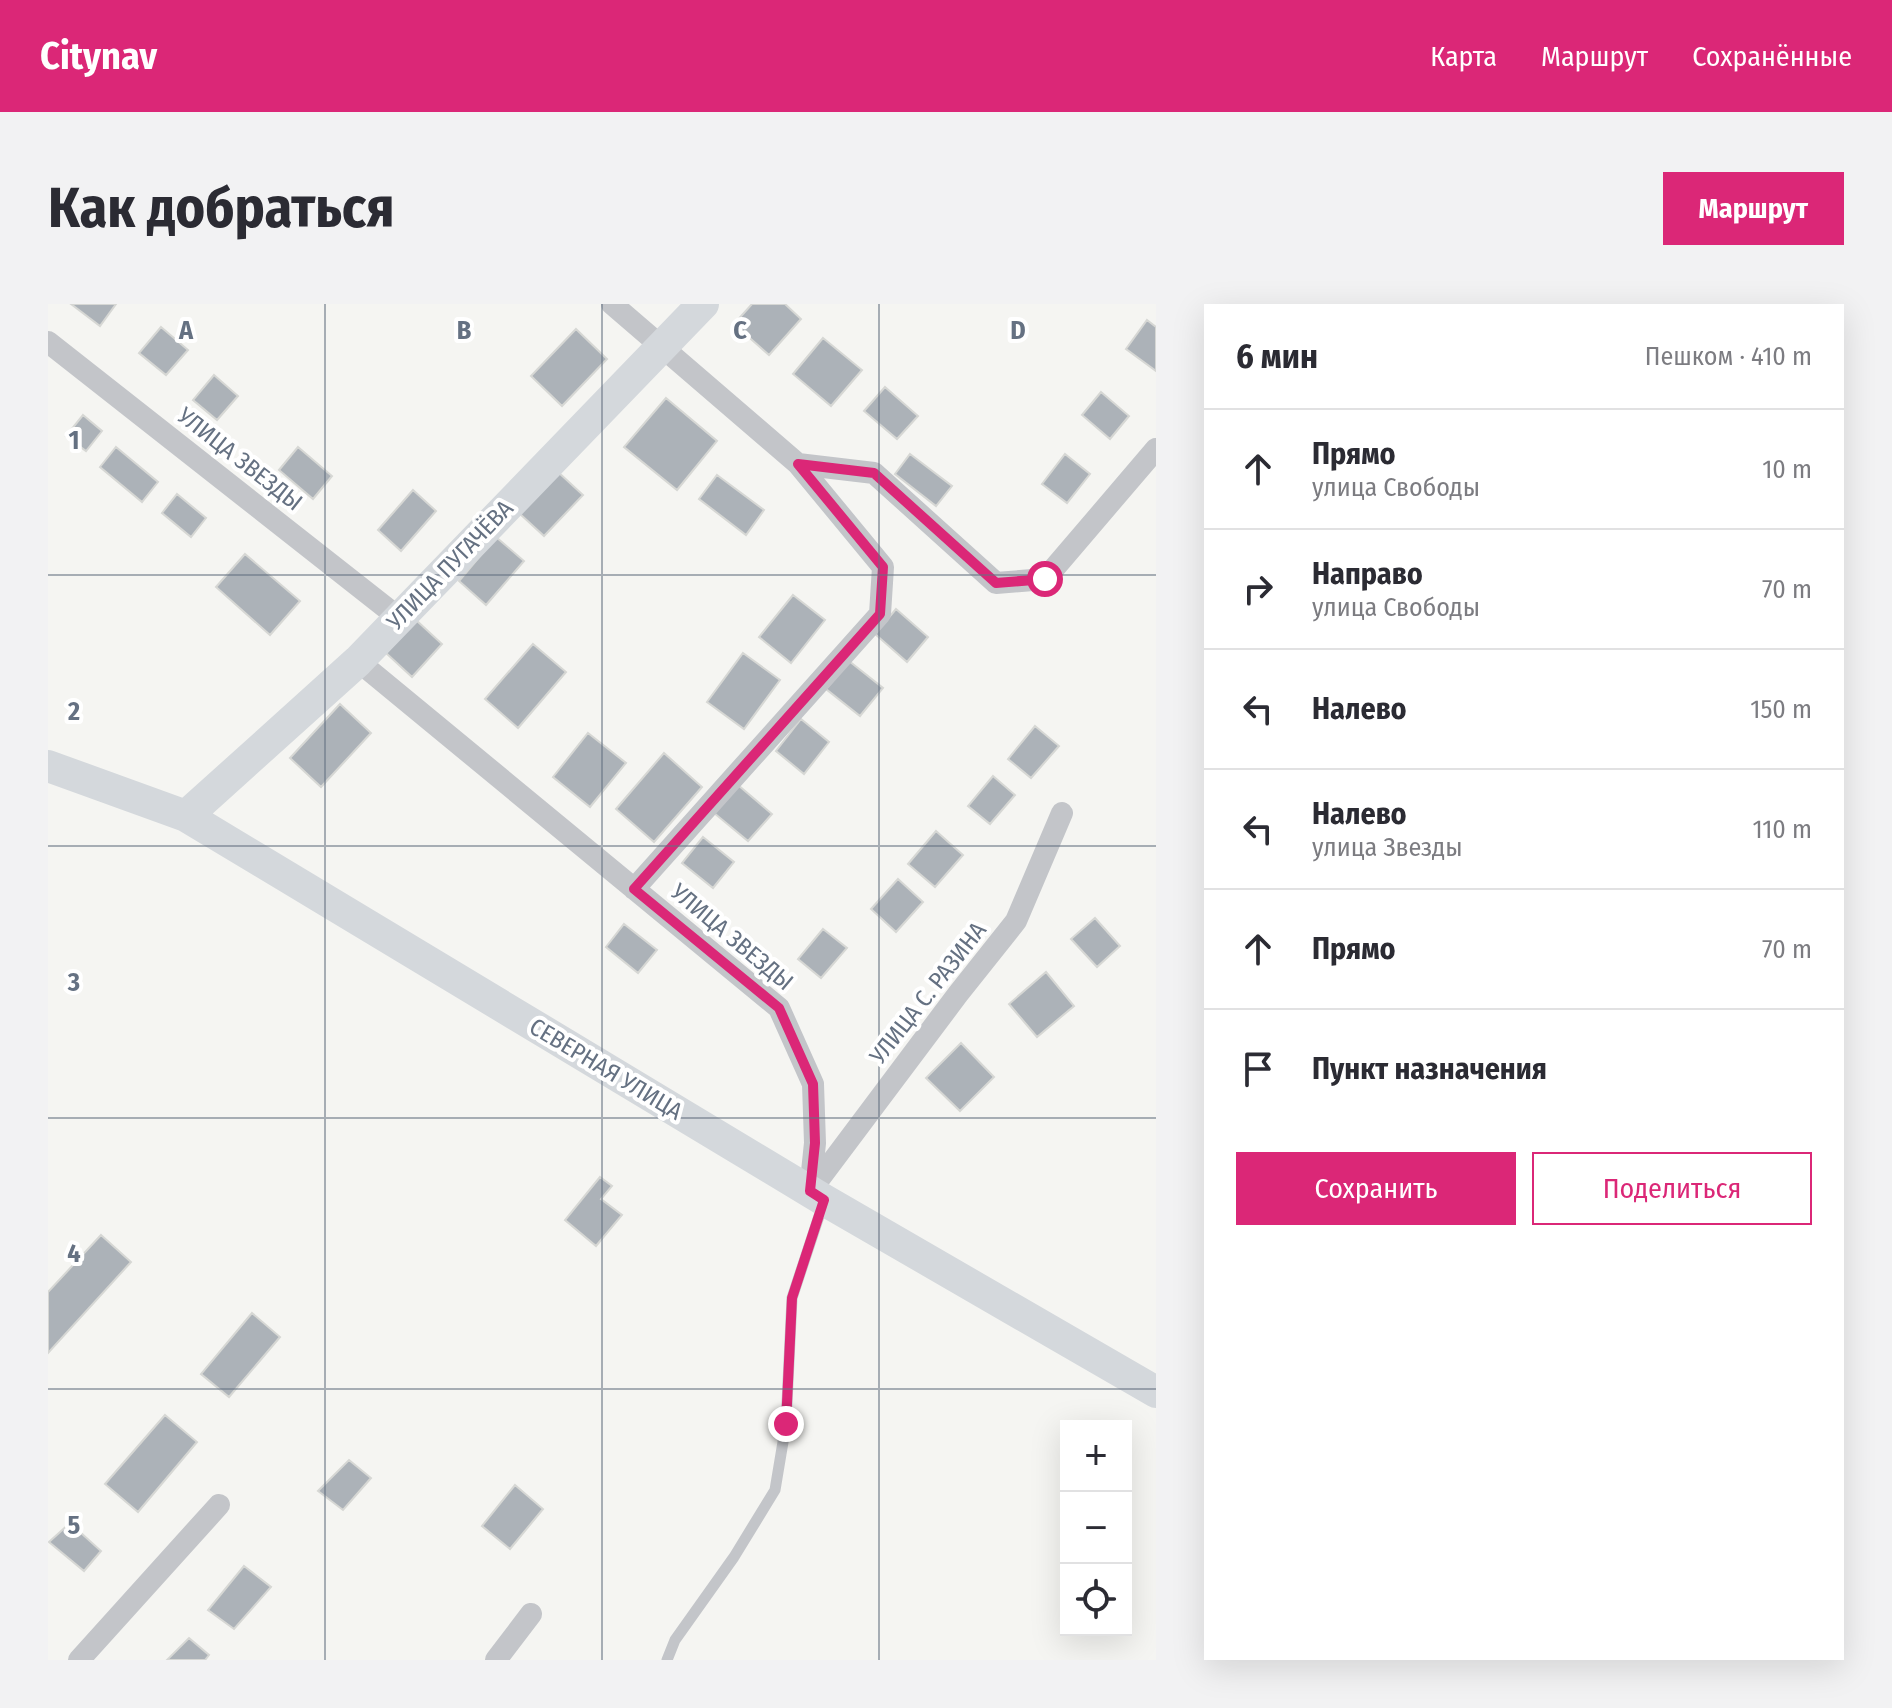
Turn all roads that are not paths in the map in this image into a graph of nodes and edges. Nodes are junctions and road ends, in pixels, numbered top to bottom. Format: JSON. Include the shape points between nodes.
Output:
{"nodes":[{"id":1,"x":612,"y":304,"type":"edge"},
{"id":2,"x":703,"y":304,"type":"edge"},
{"id":3,"x":48,"y":342,"type":"edge"},
{"id":4,"x":662,"y":347,"type":"junction"},
{"id":5,"x":1156,"y":449,"type":"edge"},
{"id":6,"x":798,"y":464,"type":"junction"},
{"id":7,"x":399,"y":618,"type":"junction"},
{"id":8,"x":358,"y":661,"type":"junction"},
{"id":9,"x":48,"y":766,"type":"edge"},
{"id":10,"x":1062,"y":813,"type":"dead end"},
{"id":11,"x":186,"y":816,"type":"junction"},
{"id":12,"x":634,"y":889,"type":"junction"},
{"id":13,"x":817,"y":1196,"type":"junction"},
{"id":14,"x":1156,"y":1392,"type":"edge"},
{"id":15,"x":219,"y":1505,"type":"dead end"},
{"id":16,"x":531,"y":1614,"type":"dead end"},
{"id":17,"x":79,"y":1660,"type":"edge"},
{"id":18,"x":496,"y":1660,"type":"edge"},
{"id":19,"x":667,"y":1660,"type":"edge"}],
"edges":[{"from":1,"to":4,"type":"street"},
{"from":2,"to":4,"type":"street","name":"УЛИЦА ПУГАЧЁВА"},
{"from":3,"to":7,"type":"street","name":"УЛИЦА ЗВЕЗДЫ"},
{"from":4,"to":6,"type":"street"},
{"from":4,"to":7,"type":"street","name":"УЛИЦА ПУГАЧЁВА"},
{"from":5,"to":6,"type":"street","via":[[1045,579],[996,583],[874,473]]},
{"from":6,"to":12,"type":"street","via":[[883,567],[880,614]]},
{"from":7,"to":8,"type":"street","name":"УЛИЦА ПУГАЧЁВА"},
{"from":8,"to":11,"type":"street","name":"УЛИЦА ПУГАЧЁВА"},
{"from":8,"to":12,"type":"street","name":"УЛИЦА ЗВЕЗДЫ"},
{"from":9,"to":11,"type":"street","name":"СЕВЕРНАЯ УЛИЦА"},
{"from":10,"to":13,"type":"street","name":"УЛИЦА С. РАЗИНА","via":[[1016,921],[958,994]]},
{"from":11,"to":13,"type":"street","name":"СЕВЕРНАЯ УЛИЦА"},
{"from":12,"to":13,"type":"street","name":"УЛИЦА ЗВЕЗДЫ","via":[[779,1008],[813,1084]]},
{"from":13,"to":14,"type":"street","name":"СЕВЕРНАЯ УЛИЦА"},
{"from":13,"to":19,"type":"lane","via":[[792,1298],[786,1424],[775,1490]]},
{"from":15,"to":17,"type":"street"},
{"from":16,"to":18,"type":"street"}]}
